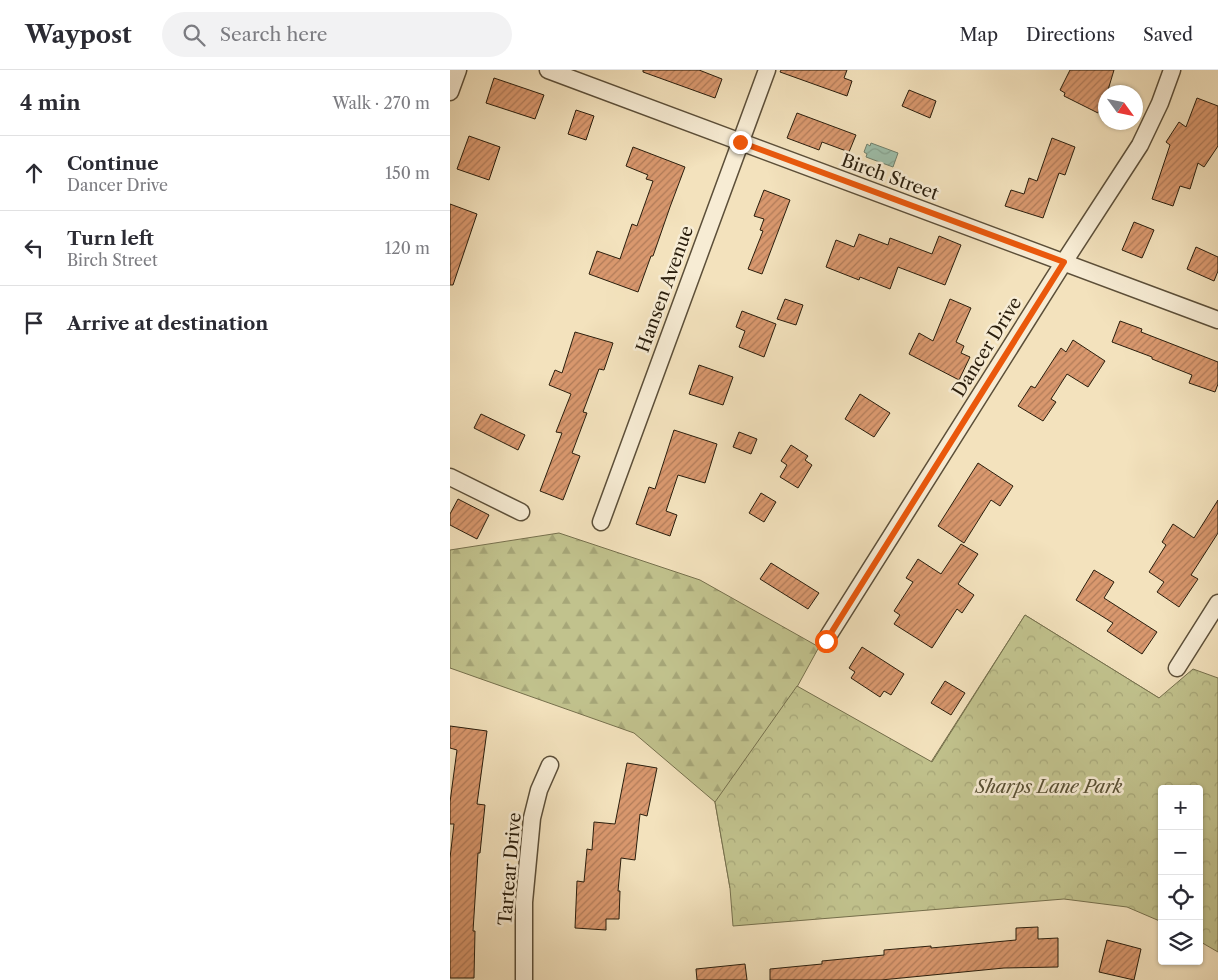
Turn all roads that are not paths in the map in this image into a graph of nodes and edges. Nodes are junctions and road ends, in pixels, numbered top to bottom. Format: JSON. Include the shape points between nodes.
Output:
{"nodes":[{"id":1,"x":458,"y":70,"type":"edge"},
{"id":2,"x":548,"y":70,"type":"edge"},
{"id":3,"x":767,"y":70,"type":"edge"},
{"id":4,"x":1172,"y":70,"type":"edge"},
{"id":5,"x":450,"y":92,"type":"edge"},
{"id":6,"x":740,"y":142,"type":"junction"},
{"id":7,"x":1064,"y":262,"type":"junction"},
{"id":8,"x":1218,"y":320,"type":"edge"},
{"id":9,"x":450,"y":477,"type":"edge"},
{"id":10,"x":522,"y":512,"type":"dead end"},
{"id":11,"x":601,"y":522,"type":"dead end"},
{"id":12,"x":1218,"y":603,"type":"edge"},
{"id":13,"x":826,"y":641,"type":"dead end"},
{"id":14,"x":1177,"y":668,"type":"dead end"},
{"id":15,"x":550,"y":765,"type":"dead end"},
{"id":16,"x":524,"y":980,"type":"edge"}],
"edges":[{"from":1,"to":5,"type":"street"},
{"from":2,"to":6,"type":"street","name":"Birch Street"},
{"from":3,"to":6,"type":"street","name":"Hansen Avenue"},
{"from":4,"to":7,"type":"street","name":"Dancer Drive","via":[[1140,145]]},
{"from":6,"to":7,"type":"street","name":"Birch Street"},
{"from":6,"to":11,"type":"street","name":"Hansen Avenue"},
{"from":7,"to":8,"type":"street","name":"Birch Street"},
{"from":7,"to":13,"type":"street","name":"Dancer Drive"},
{"from":9,"to":10,"type":"street"},
{"from":12,"to":14,"type":"street"},
{"from":15,"to":16,"type":"street","name":"Tartear Drive","via":[[532,818],[524,902]]}]}
